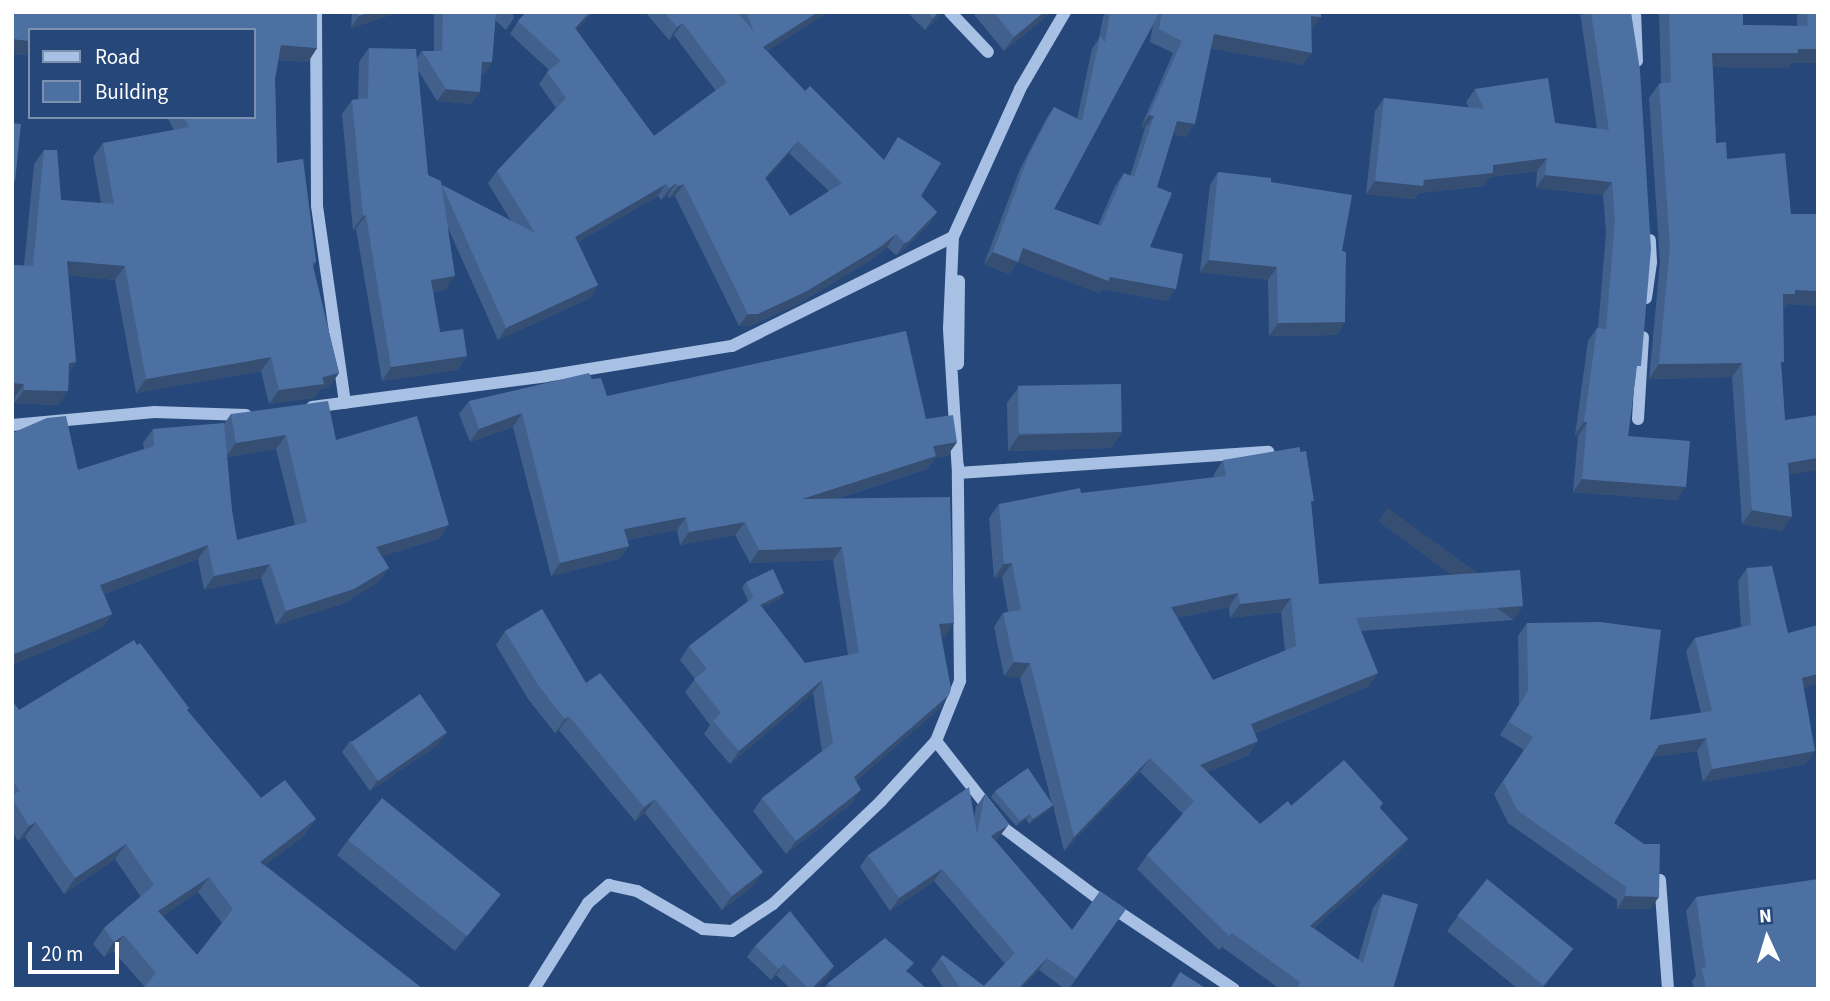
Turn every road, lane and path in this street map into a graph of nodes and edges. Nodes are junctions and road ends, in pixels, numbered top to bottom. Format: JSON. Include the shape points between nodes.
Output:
{"nodes":[{"id":1,"x":316,"y":12,"type":"edge"},
{"id":2,"x":950,"y":12,"type":"edge"},
{"id":3,"x":1635,"y":12,"type":"edge"},
{"id":4,"x":1062,"y":18,"type":"edge"},
{"id":5,"x":988,"y":52,"type":"dead end"},
{"id":6,"x":1638,"y":75,"type":"edge"},
{"id":7,"x":959,"y":223,"type":"junction"},
{"id":8,"x":1649,"y":227,"type":"edge"},
{"id":9,"x":953,"y":237,"type":"junction"},
{"id":10,"x":345,"y":403,"type":"junction"},
{"id":11,"x":293,"y":410,"type":"edge"},
{"id":12,"x":254,"y":415,"type":"edge"},
{"id":13,"x":1638,"y":419,"type":"dead end"},
{"id":14,"x":12,"y":425,"type":"edge"},
{"id":15,"x":1268,"y":452,"type":"edge"},
{"id":16,"x":958,"y":473,"type":"junction"},
{"id":17,"x":936,"y":741,"type":"junction"},
{"id":18,"x":1660,"y":880,"type":"edge"},
{"id":19,"x":534,"y":989,"type":"edge"},
{"id":20,"x":1234,"y":989,"type":"edge"},
{"id":21,"x":1668,"y":989,"type":"edge"}],
"edges":[{"from":1,"to":10,"type":"street","via":[[317,206]]},
{"from":2,"to":5,"type":"street"},
{"from":3,"to":6,"type":"street"},
{"from":4,"to":7,"type":"street"},
{"from":7,"to":9,"type":"street"},
{"from":7,"to":16,"type":"street"},
{"from":8,"to":13,"type":"street","via":[[1651,262]]},
{"from":9,"to":10,"type":"street","via":[[733,346]]},
{"from":9,"to":16,"type":"street","via":[[949,328]]},
{"from":10,"to":11,"type":"street"},
{"from":12,"to":14,"type":"street","via":[[154,412]]},
{"from":15,"to":16,"type":"street"},
{"from":16,"to":17,"type":"street","via":[[960,681]]},
{"from":17,"to":19,"type":"street","via":[[881,801],[782,895],[732,931],[703,929],[637,891],[609,886],[588,903]]},
{"from":17,"to":20,"type":"street","via":[[1005,829],[1094,896]]},
{"from":18,"to":21,"type":"street"}]}
